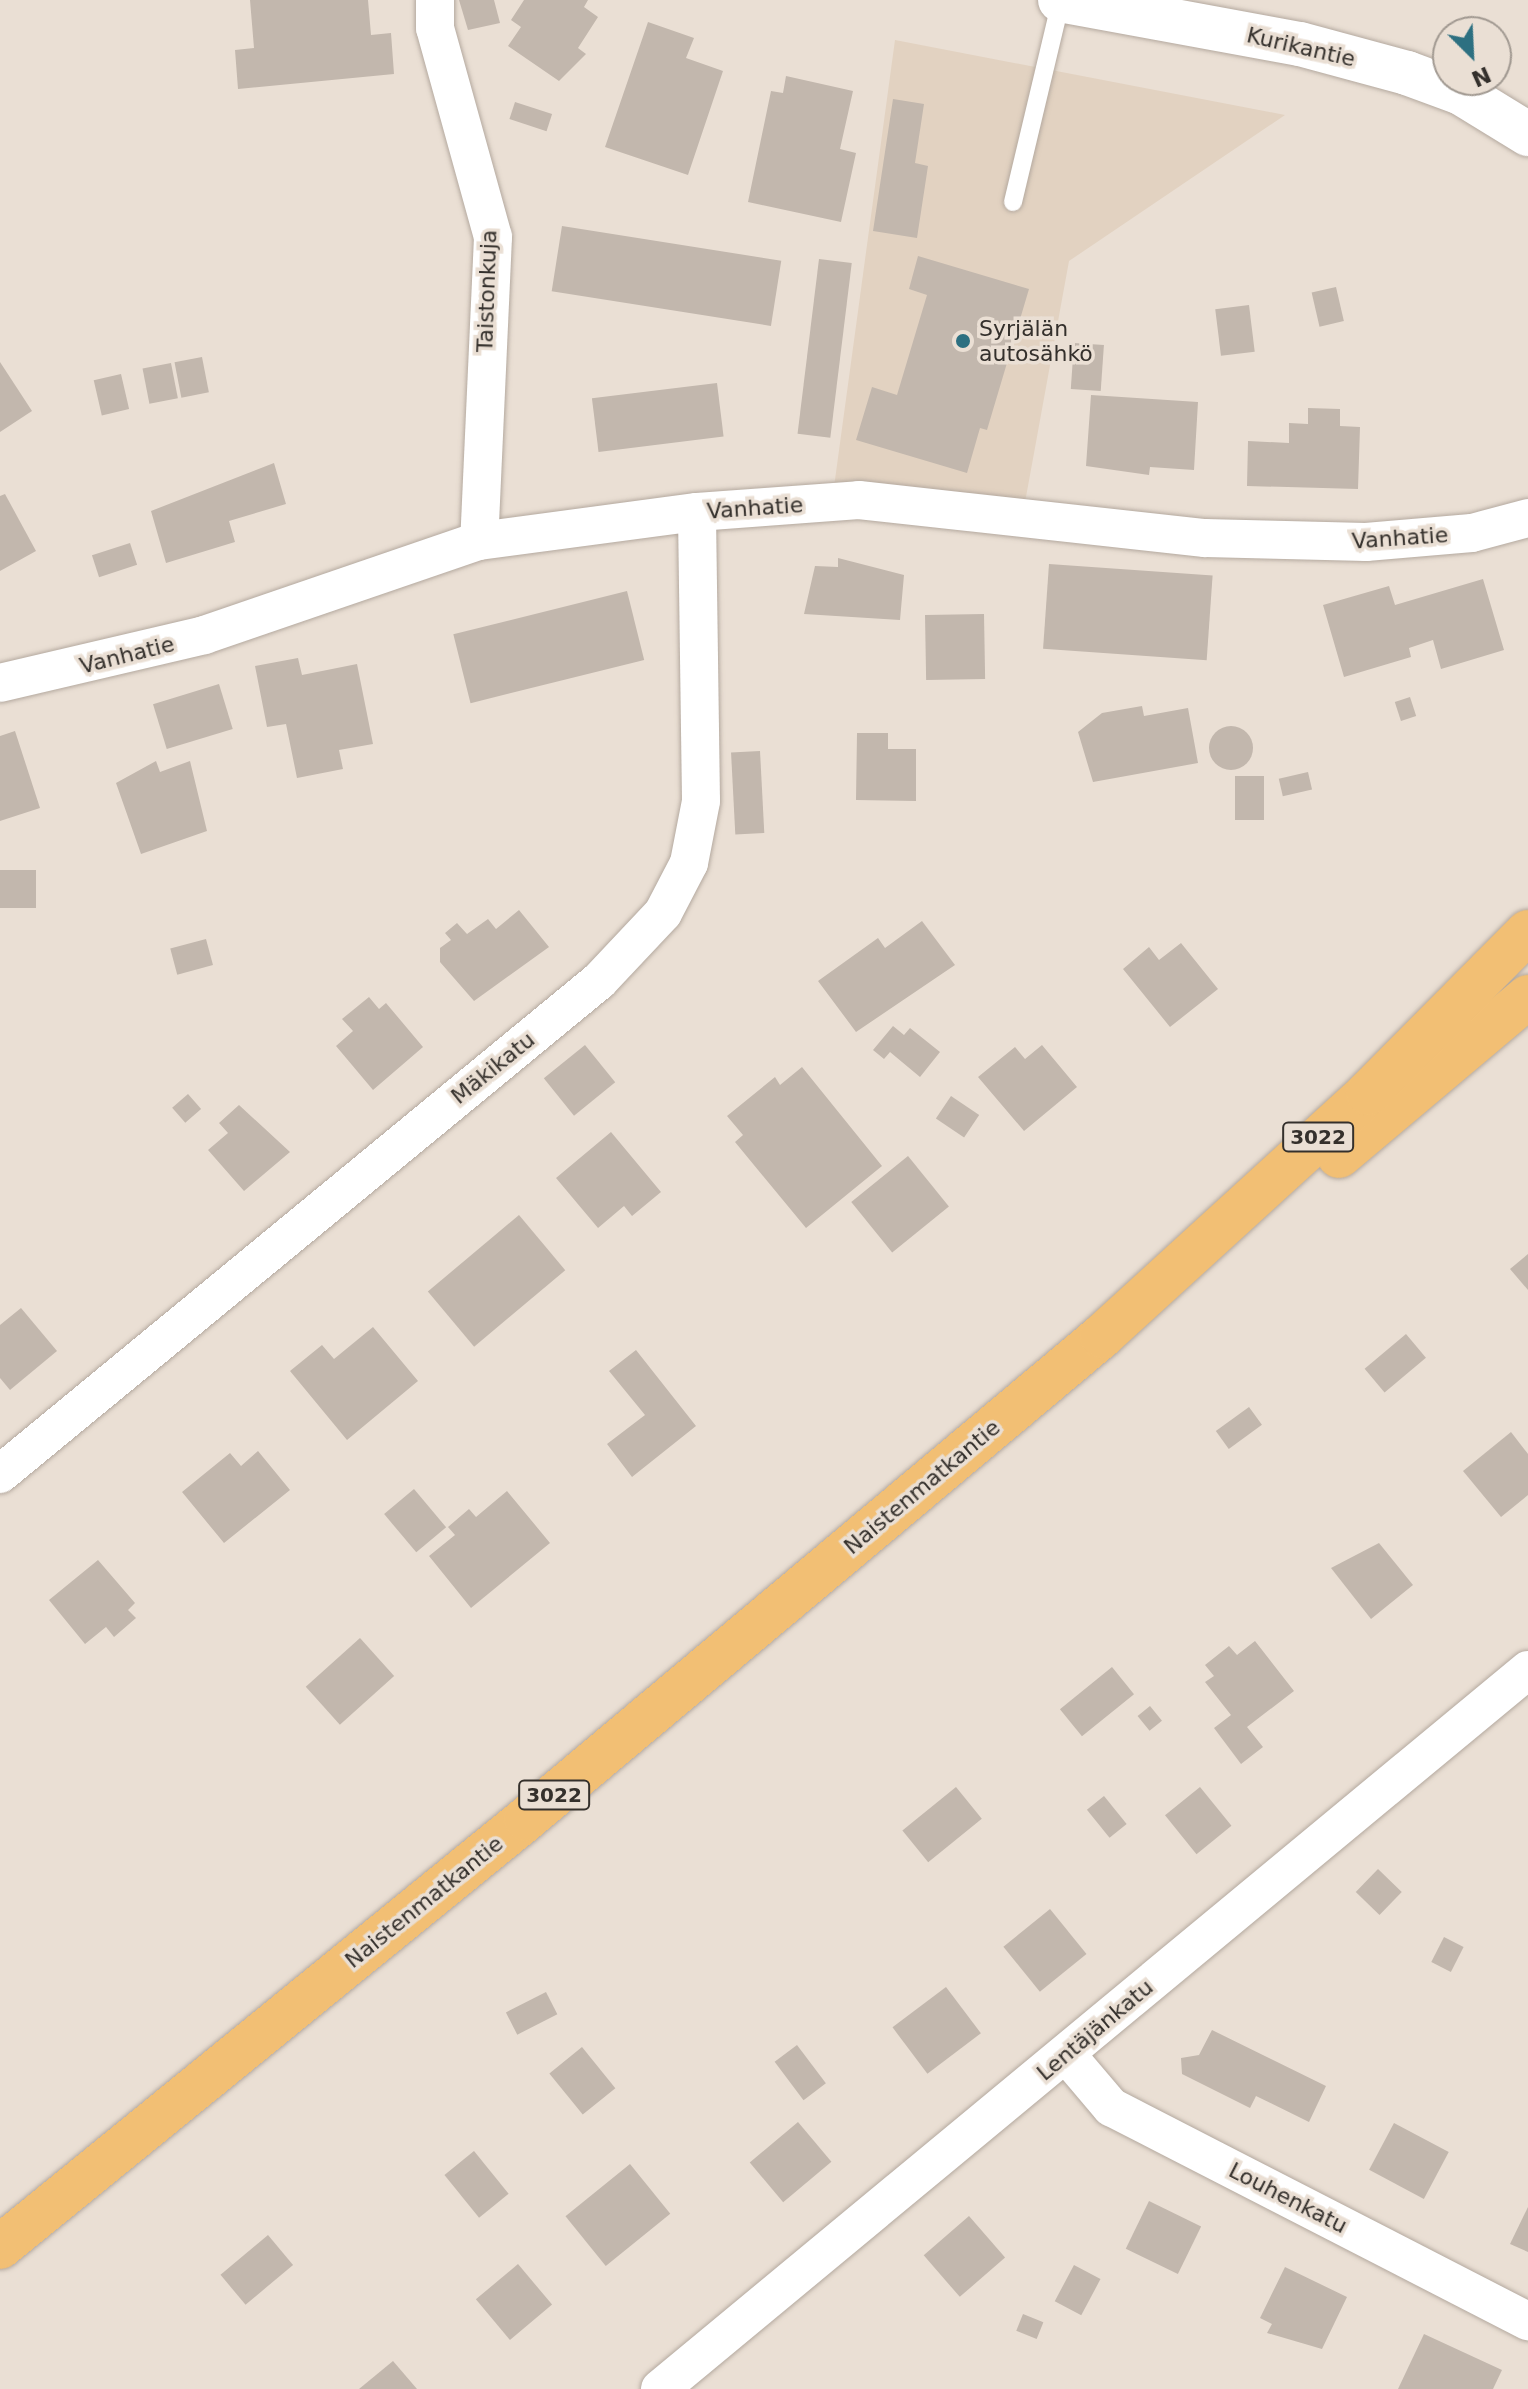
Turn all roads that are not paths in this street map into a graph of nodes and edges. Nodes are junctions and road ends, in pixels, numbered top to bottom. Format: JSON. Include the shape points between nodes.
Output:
{"nodes":[{"id":1,"x":435,"y":0,"type":"edge"},
{"id":2,"x":1060,"y":0,"type":"edge"},
{"id":3,"x":1524,"y":120,"type":"edge"},
{"id":4,"x":1013,"y":202,"type":"dead end"},
{"id":5,"x":697,"y":512,"type":"junction"},
{"id":6,"x":1528,"y":518,"type":"edge"},
{"id":7,"x":479,"y":541,"type":"junction"},
{"id":8,"x":0,"y":683,"type":"edge"},
{"id":9,"x":1528,"y":932,"type":"edge"},
{"id":10,"x":1528,"y":997,"type":"edge"},
{"id":11,"x":1102,"y":1336,"type":"junction"},
{"id":12,"x":0,"y":1474,"type":"edge"},
{"id":13,"x":1528,"y":1670,"type":"edge"},
{"id":14,"x":1066,"y":2054,"type":"junction"},
{"id":15,"x":0,"y":2247,"type":"edge"},
{"id":16,"x":1528,"y":2321,"type":"edge"},
{"id":17,"x":660,"y":2389,"type":"edge"}],
"edges":[{"from":1,"to":7,"type":"street","name":"Taistonkuja","via":[[435,28],[493,237]]},
{"from":2,"to":3,"type":"main road","name":"Kurikantie","via":[[1392,68]]},
{"from":2,"to":4,"type":"lane"},
{"from":5,"to":6,"type":"street","name":"Vanhatie","via":[[859,500],[1205,538],[1366,542],[1472,533]]},
{"from":5,"to":7,"type":"street","name":"Vanhatie"},
{"from":5,"to":12,"type":"street","name":"Mäkikatu","via":[[701,801],[689,863],[663,913],[606,975]]},
{"from":7,"to":8,"type":"street","name":"Vanhatie","via":[[204,635]]},
{"from":9,"to":11,"type":"main road","name":"Naistenmatkantie","number":"3022","via":[[1368,1093]]},
{"from":10,"to":11,"type":"main road","name":"Naistenmatkantie","number":"3022","via":[[1244,1233]]},
{"from":11,"to":15,"type":"main road","name":"Naistenmatkantie","number":"3022","via":[[526,1819]]},
{"from":13,"to":14,"type":"street","name":"Lentäjänkatu"},
{"from":14,"to":16,"type":"street","name":"Louhenkatu","via":[[1111,2107]]},
{"from":14,"to":17,"type":"street","name":"Lentäjänkatu"}]}
